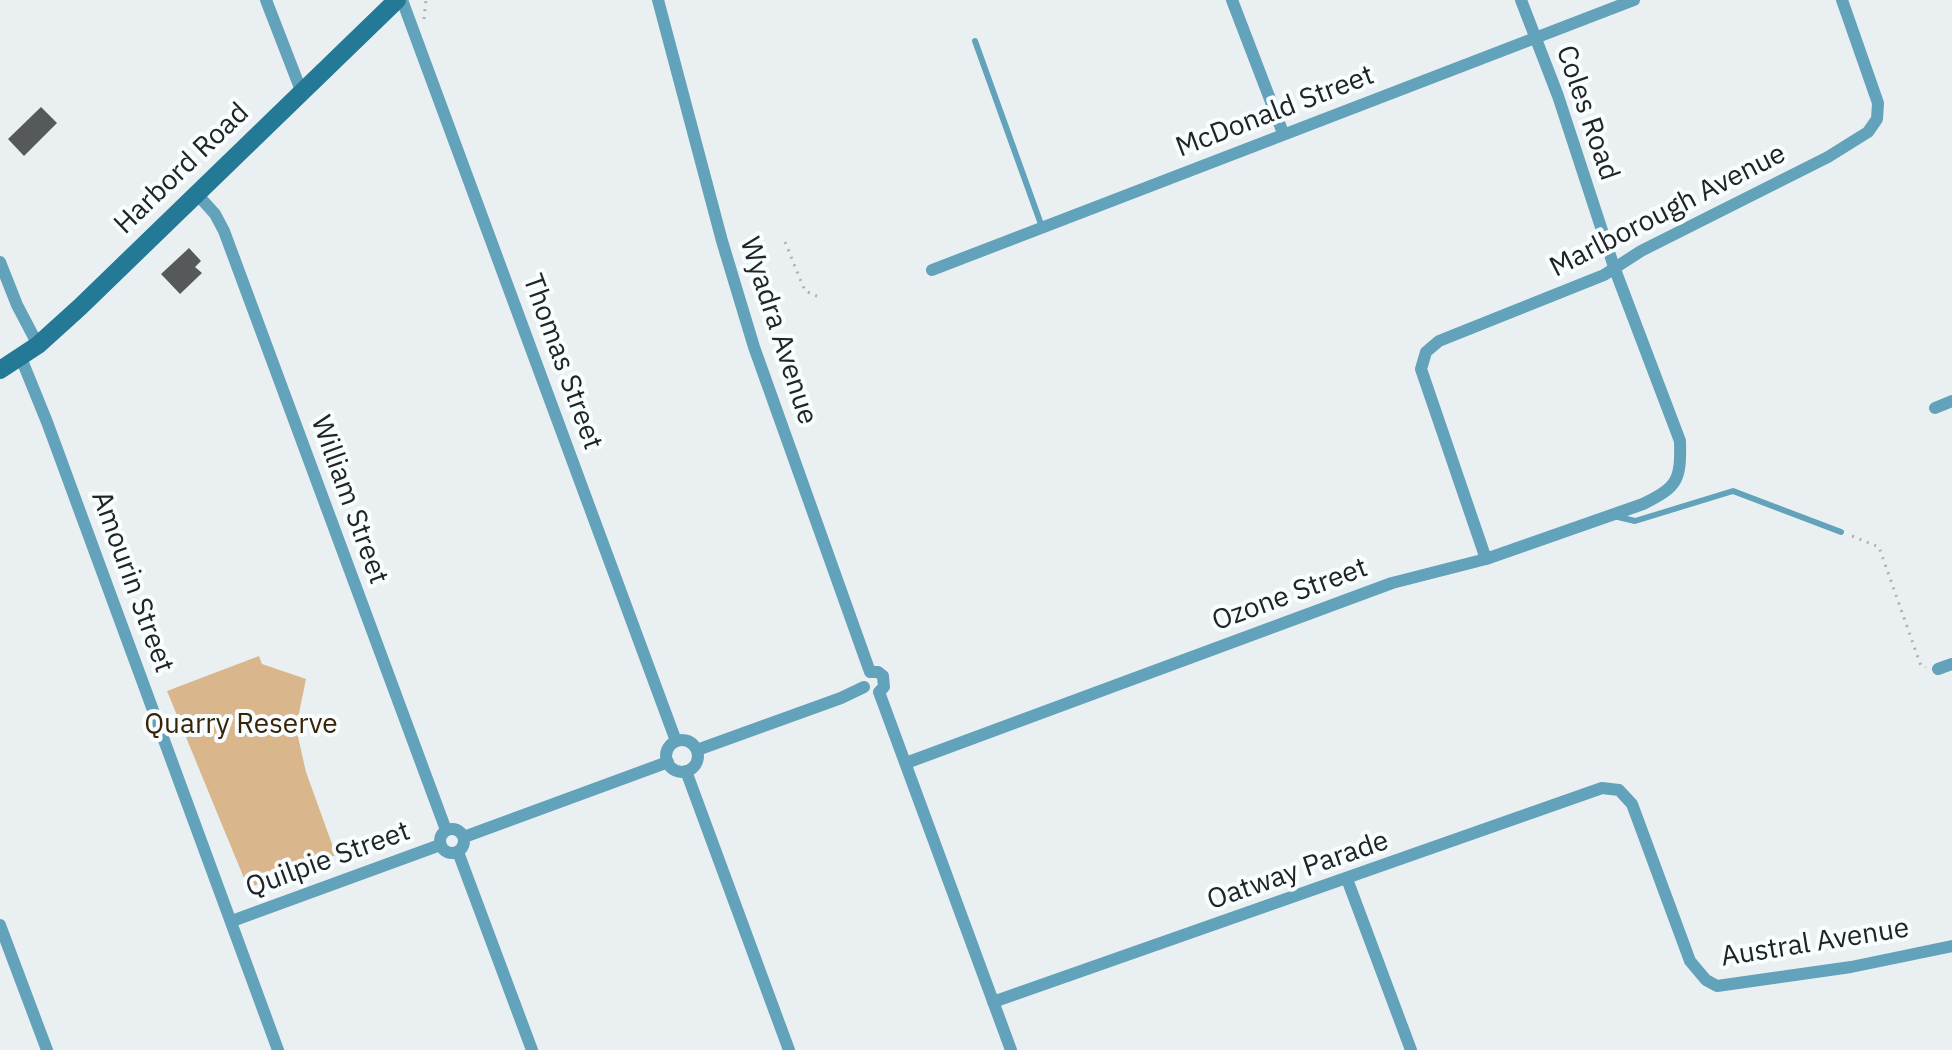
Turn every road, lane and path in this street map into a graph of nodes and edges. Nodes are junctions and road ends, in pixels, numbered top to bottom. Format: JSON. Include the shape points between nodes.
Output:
{"nodes":[{"id":1,"x":266,"y":0,"type":"edge"},
{"id":2,"x":400,"y":0,"type":"edge"},
{"id":3,"x":658,"y":0,"type":"edge"},
{"id":4,"x":1232,"y":0,"type":"edge"},
{"id":5,"x":1521,"y":0,"type":"edge"},
{"id":6,"x":1634,"y":0,"type":"edge"},
{"id":7,"x":1842,"y":0,"type":"edge"},
{"id":8,"x":1536,"y":39,"type":"junction"},
{"id":9,"x":975,"y":41,"type":"dead end"},
{"id":10,"x":302,"y":93,"type":"junction"},
{"id":11,"x":1283,"y":133,"type":"junction"},
{"id":12,"x":196,"y":193,"type":"junction"},
{"id":13,"x":1042,"y":227,"type":"junction"},
{"id":14,"x":785,"y":242,"type":"dead end"},
{"id":15,"x":0,"y":262,"type":"edge"},
{"id":16,"x":1614,"y":267,"type":"junction"},
{"id":17,"x":932,"y":270,"type":"dead end"},
{"id":18,"x":819,"y":297,"type":"dead end"},
{"id":19,"x":38,"y":345,"type":"junction"},
{"id":20,"x":21,"y":358,"type":"junction"},
{"id":21,"x":0,"y":370,"type":"edge"},
{"id":22,"x":1952,"y":401,"type":"edge"},
{"id":23,"x":1935,"y":408,"type":"dead end"},
{"id":24,"x":1680,"y":468,"type":"joint"},
{"id":25,"x":1611,"y":515,"type":"junction"},
{"id":26,"x":1841,"y":532,"type":"joint"},
{"id":27,"x":1486,"y":559,"type":"junction"},
{"id":28,"x":1952,"y":664,"type":"edge"},
{"id":29,"x":1938,"y":669,"type":"joint"},
{"id":30,"x":870,"y":672,"type":"junction"},
{"id":31,"x":864,"y":687,"type":"junction"},
{"id":32,"x":879,"y":692,"type":"junction"},
{"id":33,"x":676,"y":741,"type":"junction"},
{"id":34,"x":697,"y":750,"type":"junction"},
{"id":35,"x":668,"y":762,"type":"junction"},
{"id":36,"x":906,"y":763,"type":"junction"},
{"id":37,"x":686,"y":771,"type":"junction"},
{"id":38,"x":1619,"y":790,"type":"joint"},
{"id":39,"x":446,"y":830,"type":"junction"},
{"id":40,"x":464,"y":837,"type":"junction"},
{"id":41,"x":440,"y":845,"type":"junction"},
{"id":42,"x":458,"y":852,"type":"junction"},
{"id":43,"x":1347,"y":879,"type":"junction"},
{"id":44,"x":232,"y":921,"type":"junction"},
{"id":45,"x":0,"y":925,"type":"edge"},
{"id":46,"x":1952,"y":946,"type":"edge"},
{"id":47,"x":993,"y":1002,"type":"junction"},
{"id":48,"x":47,"y":1050,"type":"edge"},
{"id":49,"x":278,"y":1050,"type":"edge"},
{"id":50,"x":532,"y":1050,"type":"edge"},
{"id":51,"x":789,"y":1050,"type":"edge"},
{"id":52,"x":1011,"y":1050,"type":"edge"},
{"id":53,"x":1411,"y":1050,"type":"edge"}],
"edges":[{"from":1,"to":10,"type":"street"},
{"from":2,"to":10,"type":"main road","name":"Harbord Road"},
{"from":2,"to":33,"type":"street","name":"Thomas Street"},
{"from":3,"to":30,"type":"street","name":"Wyadra Avenue","via":[[743,312]]},
{"from":4,"to":11,"type":"street"},
{"from":5,"to":8,"type":"street","name":"Coles Road"},
{"from":6,"to":8,"type":"street","name":"McDonald Street"},
{"from":7,"to":16,"type":"street","name":"Marlborough Avenue","via":[[1878,103],[1877,119],[1868,132]]},
{"from":8,"to":11,"type":"street","name":"McDonald Street"},
{"from":8,"to":16,"type":"street","name":"Coles Road"},
{"from":9,"to":13,"type":"lane"},
{"from":10,"to":12,"type":"main road","name":"Harbord Road"},
{"from":11,"to":13,"type":"street","name":"McDonald Street"},
{"from":12,"to":19,"type":"main road","name":"Harbord Road"},
{"from":12,"to":39,"type":"street","name":"William Street","via":[[224,231]]},
{"from":13,"to":17,"type":"street","name":"McDonald Street"},
{"from":14,"to":18,"type":"path","via":[[805,291]]},
{"from":15,"to":19,"type":"street"},
{"from":16,"to":24,"type":"street","name":"Coles Road","via":[[1680,441]]},
{"from":16,"to":27,"type":"street","name":"Marlborough Avenue","via":[[1439,341],[1426,352],[1421,369]]},
{"from":19,"to":20,"type":"main road","name":"Harbord Road"},
{"from":20,"to":21,"type":"main road","name":"Harbord Road"},
{"from":20,"to":44,"type":"street","name":"Amourin Street"},
{"from":22,"to":23,"type":"street"},
{"from":24,"to":25,"type":"street","name":"Ozone Street","via":[[1668,492]]},
{"from":25,"to":26,"type":"lane","via":[[1635,521],[1733,491]]},
{"from":25,"to":27,"type":"street","name":"Ozone Street"},
{"from":26,"to":29,"type":"path","via":[[1879,547],[1921,666]]},
{"from":27,"to":36,"type":"street","name":"Ozone Street","via":[[1392,583]]},
{"from":28,"to":29,"type":"street"},
{"from":30,"to":31,"type":"street"},
{"from":30,"to":32,"type":"street","via":[[883,676]]},
{"from":31,"to":32,"type":"street"},
{"from":31,"to":34,"type":"street"},
{"from":32,"to":36,"type":"street"},
{"from":33,"to":34,"type":"street"},
{"from":33,"to":35,"type":"street","via":[[667,752]]},
{"from":34,"to":37,"type":"street","via":[[697,761]]},
{"from":35,"to":37,"type":"street","via":[[673,769]]},
{"from":35,"to":40,"type":"street"},
{"from":36,"to":47,"type":"street"},
{"from":37,"to":51,"type":"street"},
{"from":38,"to":43,"type":"street","name":"Oatway Parade","via":[[1602,788]]},
{"from":38,"to":46,"type":"street","name":"Austral Avenue","via":[[1632,804],[1690,961],[1717,986]]},
{"from":39,"to":40,"type":"street","via":[[457,829]]},
{"from":39,"to":41,"type":"street"},
{"from":40,"to":42,"type":"street"},
{"from":41,"to":42,"type":"street"},
{"from":41,"to":44,"type":"street","name":"Quilpie Street"},
{"from":42,"to":50,"type":"street"},
{"from":43,"to":47,"type":"street","name":"Oatway Parade"},
{"from":43,"to":53,"type":"street"},
{"from":44,"to":49,"type":"street","name":"Amourin Street"},
{"from":45,"to":48,"type":"street"},
{"from":47,"to":52,"type":"street"}]}
